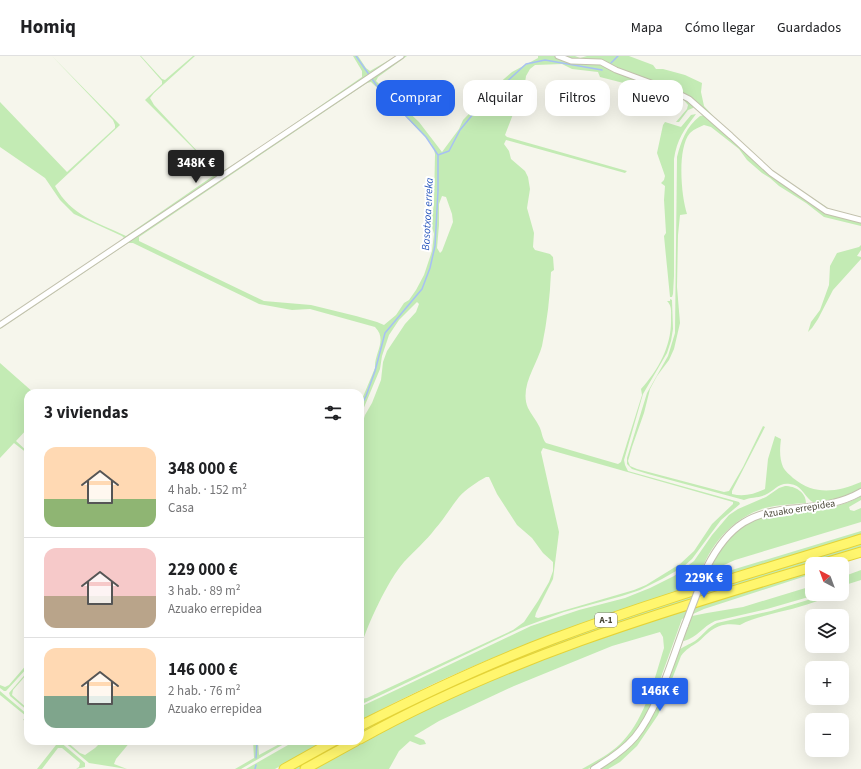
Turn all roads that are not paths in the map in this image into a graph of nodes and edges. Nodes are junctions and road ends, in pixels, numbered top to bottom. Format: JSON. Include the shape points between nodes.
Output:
{"nodes":[{"id":1,"x":401,"y":56,"type":"edge"},
{"id":2,"x":558,"y":56,"type":"edge"},
{"id":3,"x":861,"y":220,"type":"edge"},
{"id":4,"x":0,"y":325,"type":"edge"},
{"id":5,"x":861,"y":492,"type":"edge"},
{"id":6,"x":861,"y":539,"type":"edge"},
{"id":7,"x":861,"y":552,"type":"edge"},
{"id":8,"x":844,"y":557,"type":"edge"},
{"id":9,"x":805,"y":569,"type":"edge"},
{"id":10,"x":364,"y":724,"type":"edge"},
{"id":11,"x":364,"y":736,"type":"edge"},
{"id":12,"x":327,"y":745,"type":"edge"},
{"id":13,"x":349,"y":745,"type":"edge"},
{"id":14,"x":284,"y":769,"type":"edge"},
{"id":15,"x":305,"y":769,"type":"edge"},
{"id":16,"x":594,"y":769,"type":"edge"}],
"edges":[{"from":1,"to":4,"type":"street"},
{"from":2,"to":3,"type":"street","via":[[571,61],[601,62],[689,99],[770,174],[826,211]]},
{"from":5,"to":16,"type":"street","name":"Azuako errepidea","bridge":true,"via":[[836,503],[769,512],[747,520],[726,536],[707,567],[658,696],[642,727],[617,754]]},
{"from":6,"to":10,"type":"highway","number":"A-1","via":[[720,582],[578,630],[475,671]]},
{"from":7,"to":8,"type":"highway"},
{"from":9,"to":11,"type":"highway","number":"A-1","via":[[659,613],[553,650],[446,696]]},
{"from":12,"to":14,"type":"highway"},
{"from":13,"to":15,"type":"highway"}]}
